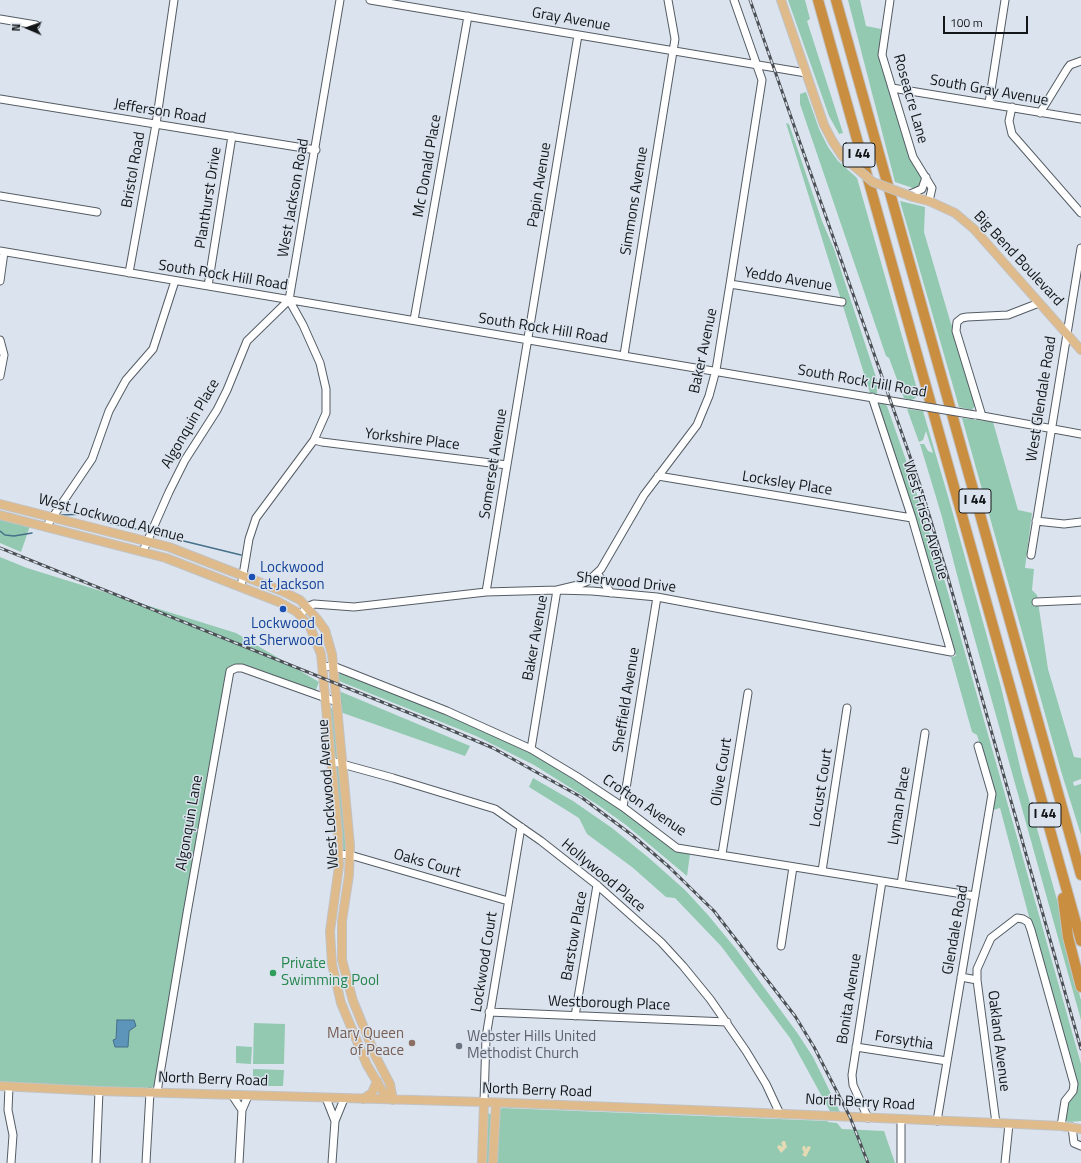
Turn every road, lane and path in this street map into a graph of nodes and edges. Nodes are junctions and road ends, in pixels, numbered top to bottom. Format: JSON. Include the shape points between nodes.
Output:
{"nodes":[{"id":1,"x":174,"y":0,"type":"edge"},
{"id":2,"x":340,"y":0,"type":"edge"},
{"id":3,"x":370,"y":0,"type":"edge"},
{"id":4,"x":668,"y":0,"type":"edge"},
{"id":5,"x":734,"y":0,"type":"edge"},
{"id":6,"x":781,"y":0,"type":"edge"},
{"id":7,"x":816,"y":0,"type":"edge"},
{"id":8,"x":836,"y":0,"type":"edge"},
{"id":9,"x":843,"y":0,"type":"edge"},
{"id":10,"x":890,"y":0,"type":"edge"},
{"id":11,"x":1005,"y":0,"type":"edge"},
{"id":12,"x":468,"y":16,"type":"junction"},
{"id":13,"x":0,"y":20,"type":"edge"},
{"id":14,"x":36,"y":25,"type":"dead end"},
{"id":15,"x":843,"y":29,"type":"junction"},
{"id":16,"x":578,"y":35,"type":"junction"},
{"id":17,"x":673,"y":51,"type":"junction"},
{"id":18,"x":1081,"y":61,"type":"edge"},
{"id":19,"x":757,"y":65,"type":"junction"},
{"id":20,"x":806,"y":73,"type":"junction"},
{"id":21,"x":892,"y":88,"type":"junction"},
{"id":22,"x":0,"y":99,"type":"edge"},
{"id":23,"x":989,"y":103,"type":"junction"},
{"id":24,"x":1012,"y":107,"type":"junction"},
{"id":25,"x":1040,"y":113,"type":"junction"},
{"id":26,"x":1081,"y":119,"type":"edge"},
{"id":27,"x":156,"y":124,"type":"junction"},
{"id":28,"x":232,"y":136,"type":"junction"},
{"id":29,"x":316,"y":150,"type":"junction"},
{"id":30,"x":926,"y":177,"type":"junction"},
{"id":31,"x":0,"y":196,"type":"edge"},
{"id":32,"x":910,"y":196,"type":"junction"},
{"id":33,"x":929,"y":201,"type":"junction"},
{"id":34,"x":97,"y":212,"type":"dead end"},
{"id":35,"x":1081,"y":213,"type":"edge"},
{"id":36,"x":1081,"y":248,"type":"edge"},
{"id":37,"x":2,"y":252,"type":"edge"},
{"id":38,"x":129,"y":274,"type":"junction"},
{"id":39,"x":0,"y":281,"type":"edge"},
{"id":40,"x":175,"y":281,"type":"junction"},
{"id":41,"x":730,"y":284,"type":"junction"},
{"id":42,"x":208,"y":286,"type":"junction"},
{"id":43,"x":289,"y":300,"type":"junction"},
{"id":44,"x":842,"y":302,"type":"dead end"},
{"id":45,"x":1039,"y":303,"type":"junction"},
{"id":46,"x":414,"y":320,"type":"junction"},
{"id":47,"x":1067,"y":333,"type":"junction"},
{"id":48,"x":528,"y":339,"type":"junction"},
{"id":49,"x":0,"y":340,"type":"edge"},
{"id":50,"x":1081,"y":350,"type":"edge"},
{"id":51,"x":624,"y":355,"type":"junction"},
{"id":52,"x":716,"y":370,"type":"junction"},
{"id":53,"x":0,"y":376,"type":"edge"},
{"id":54,"x":872,"y":397,"type":"junction"},
{"id":55,"x":979,"y":415,"type":"junction"},
{"id":56,"x":1051,"y":429,"type":"junction"},
{"id":57,"x":1081,"y":434,"type":"edge"},
{"id":58,"x":314,"y":440,"type":"junction"},
{"id":59,"x":507,"y":465,"type":"junction"},
{"id":60,"x":658,"y":476,"type":"junction"},
{"id":61,"x":0,"y":504,"type":"edge"},
{"id":62,"x":0,"y":515,"type":"edge"},
{"id":63,"x":52,"y":517,"type":"junction"},
{"id":64,"x":912,"y":518,"type":"junction"},
{"id":65,"x":1036,"y":522,"type":"junction"},
{"id":66,"x":1081,"y":522,"type":"edge"},
{"id":67,"x":46,"y":527,"type":"junction"},
{"id":68,"x":147,"y":540,"type":"junction"},
{"id":69,"x":143,"y":551,"type":"junction"},
{"id":70,"x":1031,"y":556,"type":"dead end"},
{"id":71,"x":598,"y":573,"type":"junction"},
{"id":72,"x":243,"y":576,"type":"junction"},
{"id":73,"x":241,"y":587,"type":"junction"},
{"id":74,"x":557,"y":590,"type":"junction"},
{"id":75,"x":486,"y":592,"type":"junction"},
{"id":76,"x":611,"y":593,"type":"junction"},
{"id":77,"x":657,"y":597,"type":"junction"},
{"id":78,"x":1081,"y":600,"type":"edge"},
{"id":79,"x":1036,"y":602,"type":"dead end"},
{"id":80,"x":307,"y":607,"type":"junction"},
{"id":81,"x":300,"y":615,"type":"junction"},
{"id":82,"x":950,"y":652,"type":"joint"},
{"id":83,"x":334,"y":666,"type":"junction"},
{"id":84,"x":323,"y":668,"type":"junction"},
{"id":85,"x":748,"y":693,"type":"dead end"},
{"id":86,"x":326,"y":699,"type":"junction"},
{"id":87,"x":337,"y":702,"type":"junction"},
{"id":88,"x":847,"y":708,"type":"dead end"},
{"id":89,"x":924,"y":733,"type":"dead end"},
{"id":90,"x":978,"y":746,"type":"dead end"},
{"id":91,"x":531,"y":749,"type":"junction"},
{"id":92,"x":331,"y":761,"type":"junction"},
{"id":93,"x":343,"y":764,"type":"junction"},
{"id":94,"x":623,"y":807,"type":"junction"},
{"id":95,"x":522,"y":827,"type":"junction"},
{"id":96,"x":339,"y":854,"type":"junction"},
{"id":97,"x":722,"y":854,"type":"junction"},
{"id":98,"x":350,"y":855,"type":"junction"},
{"id":99,"x":1059,"y":864,"type":"junction"},
{"id":100,"x":793,"y":867,"type":"junction"},
{"id":101,"x":822,"y":871,"type":"junction"},
{"id":102,"x":1081,"y":875,"type":"edge"},
{"id":103,"x":882,"y":881,"type":"junction"},
{"id":104,"x":901,"y":884,"type":"junction"},
{"id":105,"x":597,"y":885,"type":"junction"},
{"id":106,"x":975,"y":896,"type":"junction"},
{"id":107,"x":508,"y":901,"type":"junction"},
{"id":108,"x":1081,"y":941,"type":"edge"},
{"id":109,"x":781,"y":946,"type":"dead end"},
{"id":110,"x":961,"y":977,"type":"junction"},
{"id":111,"x":977,"y":980,"type":"junction"},
{"id":112,"x":348,"y":984,"type":"junction"},
{"id":113,"x":337,"y":987,"type":"junction"},
{"id":114,"x":1081,"y":987,"type":"edge"},
{"id":115,"x":489,"y":1012,"type":"junction"},
{"id":116,"x":575,"y":1016,"type":"junction"},
{"id":117,"x":727,"y":1022,"type":"junction"},
{"id":118,"x":367,"y":1036,"type":"junction"},
{"id":119,"x":356,"y":1040,"type":"junction"},
{"id":120,"x":856,"y":1046,"type":"junction"},
{"id":121,"x":947,"y":1061,"type":"junction"},
{"id":122,"x":376,"y":1081,"type":"junction"},
{"id":123,"x":0,"y":1086,"type":"edge"},
{"id":124,"x":9,"y":1086,"type":"junction"},
{"id":125,"x":99,"y":1091,"type":"junction"},
{"id":126,"x":154,"y":1092,"type":"junction"},
{"id":127,"x":232,"y":1095,"type":"junction"},
{"id":128,"x":248,"y":1096,"type":"junction"},
{"id":129,"x":326,"y":1098,"type":"junction"},
{"id":130,"x":344,"y":1099,"type":"junction"},
{"id":131,"x":363,"y":1099,"type":"junction"},
{"id":132,"x":393,"y":1100,"type":"junction"},
{"id":133,"x":484,"y":1102,"type":"junction"},
{"id":134,"x":496,"y":1103,"type":"junction"},
{"id":135,"x":242,"y":1110,"type":"junction"},
{"id":136,"x":780,"y":1114,"type":"junction"},
{"id":137,"x":868,"y":1118,"type":"junction"},
{"id":138,"x":901,"y":1119,"type":"junction"},
{"id":139,"x":334,"y":1121,"type":"junction"},
{"id":140,"x":937,"y":1121,"type":"junction"},
{"id":141,"x":996,"y":1123,"type":"junction"},
{"id":142,"x":1009,"y":1124,"type":"junction"},
{"id":143,"x":1061,"y":1126,"type":"junction"},
{"id":144,"x":1081,"y":1126,"type":"edge"},
{"id":145,"x":1072,"y":1127,"type":"junction"},
{"id":146,"x":1081,"y":1129,"type":"edge"},
{"id":147,"x":1081,"y":1146,"type":"edge"},
{"id":148,"x":12,"y":1163,"type":"edge"},
{"id":149,"x":96,"y":1163,"type":"edge"},
{"id":150,"x":146,"y":1163,"type":"edge"},
{"id":151,"x":239,"y":1163,"type":"edge"},
{"id":152,"x":332,"y":1163,"type":"edge"},
{"id":153,"x":482,"y":1163,"type":"edge"},
{"id":154,"x":493,"y":1163,"type":"edge"},
{"id":155,"x":901,"y":1163,"type":"edge"},
{"id":156,"x":1005,"y":1163,"type":"edge"}],
"edges":[{"from":1,"to":27,"type":"street","name":"Bristol Road"},
{"from":2,"to":29,"type":"street","name":"West Jackson Road"},
{"from":3,"to":12,"type":"street","name":"Gray Avenue"},
{"from":4,"to":17,"type":"street","name":"Simmons Avenue","via":[[675,39]]},
{"from":5,"to":19,"type":"street","name":"Baker Avenue"},
{"from":6,"to":20,"type":"main road","name":"Big Bend Boulevard"},
{"from":7,"to":99,"type":"highway","number":"I 44"},
{"from":8,"to":15,"type":"highway","number":"I 44"},
{"from":9,"to":15,"type":"highway"},
{"from":10,"to":21,"type":"street","name":"Roseacre Lane","via":[[882,50]]},
{"from":11,"to":23,"type":"street"},
{"from":12,"to":16,"type":"street","name":"Gray Avenue"},
{"from":12,"to":46,"type":"street","name":"Mc Donald Place"},
{"from":13,"to":14,"type":"street"},
{"from":15,"to":102,"type":"highway","number":"I 44"},
{"from":16,"to":17,"type":"street","name":"Gray Avenue"},
{"from":16,"to":48,"type":"street","name":"Papin Avenue"},
{"from":17,"to":19,"type":"street"},
{"from":17,"to":51,"type":"street","name":"Simmons Avenue"},
{"from":18,"to":25,"type":"street","via":[[1066,69]]},
{"from":19,"to":20,"type":"street"},
{"from":19,"to":41,"type":"street","name":"Baker Avenue","via":[[762,80]]},
{"from":20,"to":32,"type":"main road","name":"Big Bend Boulevard","bridge":true,"via":[[824,125],[843,157],[873,182]]},
{"from":21,"to":23,"type":"street","name":"South Gray Avenue"},
{"from":21,"to":30,"type":"street","name":"Roseacre Lane","via":[[913,157]]},
{"from":22,"to":27,"type":"street","name":"Jefferson Road"},
{"from":23,"to":24,"type":"street","name":"South Gray Avenue"},
{"from":24,"to":25,"type":"street","name":"South Gray Avenue"},
{"from":24,"to":35,"type":"street","via":[[1009,121],[1012,134]]},
{"from":25,"to":26,"type":"street","name":"South Gray Avenue"},
{"from":27,"to":28,"type":"street","name":"Jefferson Road"},
{"from":27,"to":38,"type":"street","name":"Bristol Road"},
{"from":28,"to":29,"type":"street","name":"Jefferson Road"},
{"from":28,"to":42,"type":"street","name":"Planthurst Drive"},
{"from":29,"to":43,"type":"street","name":"West Jackson Road"},
{"from":30,"to":32,"type":"street","via":[[922,189]]},
{"from":30,"to":33,"type":"street","name":"Roseacre Lane","via":[[932,188]]},
{"from":31,"to":34,"type":"street"},
{"from":32,"to":33,"type":"main road","name":"Big Bend Boulevard"},
{"from":33,"to":45,"type":"main road","name":"Big Bend Boulevard","via":[[955,213],[974,229]]},
{"from":36,"to":47,"type":"street","name":"West Glendale Road"},
{"from":37,"to":38,"type":"street","name":"South Rock Hill Road"},
{"from":37,"to":39,"type":"street"},
{"from":38,"to":40,"type":"street","name":"South Rock Hill Road"},
{"from":40,"to":42,"type":"street","name":"South Rock Hill Road"},
{"from":40,"to":63,"type":"street","via":[[156,344],[126,380],[109,411],[92,459]]},
{"from":41,"to":44,"type":"street","name":"Yeddo Avenue"},
{"from":41,"to":52,"type":"street","name":"Baker Avenue"},
{"from":42,"to":43,"type":"street","name":"South Rock Hill Road"},
{"from":43,"to":46,"type":"street","name":"South Rock Hill Road"},
{"from":43,"to":58,"type":"street","via":[[304,325],[320,362],[326,389],[326,413]]},
{"from":43,"to":68,"type":"street","name":"Algonquin Place","via":[[247,341],[228,390],[185,460]]},
{"from":45,"to":47,"type":"main road","name":"Big Bend Boulevard"},
{"from":45,"to":55,"type":"street","via":[[1008,315],[967,317],[957,322],[956,332]]},
{"from":46,"to":48,"type":"street","name":"South Rock Hill Road"},
{"from":47,"to":50,"type":"main road","name":"Big Bend Boulevard"},
{"from":47,"to":56,"type":"street","name":"West Glendale Road"},
{"from":48,"to":51,"type":"street","name":"South Rock Hill Road"},
{"from":48,"to":59,"type":"street","name":"Somerset Avenue"},
{"from":49,"to":53,"type":"street","via":[[4,355]]},
{"from":51,"to":52,"type":"street","name":"South Rock Hill Road"},
{"from":52,"to":54,"type":"street","name":"South Rock Hill Road"},
{"from":52,"to":60,"type":"street","name":"Baker Avenue","via":[[697,425]]},
{"from":54,"to":55,"type":"street","name":"South Rock Hill Road","bridge":true},
{"from":54,"to":64,"type":"street","name":"West Frisco Avenue"},
{"from":55,"to":56,"type":"street","name":"South Rock Hill Road"},
{"from":56,"to":57,"type":"street","name":"South Rock Hill Road"},
{"from":56,"to":65,"type":"street","name":"West Glendale Road"},
{"from":58,"to":59,"type":"street","name":"Yorkshire Place"},
{"from":58,"to":72,"type":"street","via":[[256,518]]},
{"from":59,"to":75,"type":"street","name":"Somerset Avenue"},
{"from":60,"to":64,"type":"street","name":"Locksley Place"},
{"from":60,"to":71,"type":"street","name":"Baker Avenue"},
{"from":61,"to":63,"type":"main road","name":"West Lockwood Avenue"},
{"from":62,"to":67,"type":"main road","name":"West Lockwood Avenue"},
{"from":63,"to":67,"type":"street"},
{"from":63,"to":68,"type":"main road","name":"West Lockwood Avenue"},
{"from":64,"to":82,"type":"street","name":"West Frisco Avenue"},
{"from":65,"to":66,"type":"street"},
{"from":65,"to":70,"type":"street","name":"West Glendale Road"},
{"from":67,"to":69,"type":"main road","name":"West Lockwood Avenue"},
{"from":68,"to":69,"type":"street","name":"Algonquin Place"},
{"from":68,"to":72,"type":"main road","name":"West Lockwood Avenue"},
{"from":69,"to":73,"type":"main road","name":"West Lockwood Avenue"},
{"from":71,"to":74,"type":"street","name":"Baker Avenue","via":[[578,585]]},
{"from":71,"to":76,"type":"street"},
{"from":72,"to":73,"type":"street"},
{"from":72,"to":80,"type":"main road","name":"West Lockwood Avenue","via":[[282,591]]},
{"from":73,"to":81,"type":"main road","name":"West Lockwood Avenue","via":[[279,602]]},
{"from":74,"to":75,"type":"street","name":"Sherwood Drive"},
{"from":74,"to":76,"type":"street","name":"Sherwood Drive"},
{"from":74,"to":91,"type":"street","name":"Baker Avenue"},
{"from":75,"to":80,"type":"street","name":"Sherwood Drive","via":[[354,606],[320,604]]},
{"from":76,"to":77,"type":"street","name":"Sherwood Drive"},
{"from":77,"to":82,"type":"street","name":"Sherwood Drive"},
{"from":77,"to":94,"type":"street","name":"Sheffield Avenue"},
{"from":78,"to":79,"type":"street"},
{"from":80,"to":81,"type":"street"},
{"from":80,"to":83,"type":"main road","name":"West Lockwood Avenue","via":[[325,630]]},
{"from":81,"to":84,"type":"main road","name":"West Lockwood Avenue","via":[[315,637]]},
{"from":83,"to":84,"type":"street"},
{"from":83,"to":87,"type":"main road","name":"West Lockwood Avenue"},
{"from":83,"to":91,"type":"street","name":"Crofton Avenue","via":[[447,711]]},
{"from":84,"to":86,"type":"main road","name":"West Lockwood Avenue"},
{"from":85,"to":97,"type":"street","name":"Olive Court"},
{"from":86,"to":87,"type":"street","name":"Algonquin Lane"},
{"from":86,"to":92,"type":"main road","name":"West Lockwood Avenue"},
{"from":86,"to":126,"type":"street","name":"Algonquin Lane","via":[[242,668],[232,669],[229,674]]},
{"from":87,"to":93,"type":"main road","name":"West Lockwood Avenue"},
{"from":88,"to":101,"type":"street","name":"Locust Court"},
{"from":89,"to":104,"type":"street","name":"Lyman Place"},
{"from":90,"to":106,"type":"street","name":"Glendale Road","via":[[992,794]]},
{"from":91,"to":94,"type":"street","name":"Crofton Avenue"},
{"from":92,"to":93,"type":"street","name":"Hollywood Place"},
{"from":92,"to":96,"type":"main road","name":"West Lockwood Avenue"},
{"from":93,"to":95,"type":"street","name":"Hollywood Place","via":[[486,805]]},
{"from":93,"to":98,"type":"main road","name":"West Lockwood Avenue"},
{"from":94,"to":97,"type":"street","name":"Crofton Avenue","via":[[677,848]]},
{"from":95,"to":105,"type":"street","name":"Hollywood Place"},
{"from":95,"to":107,"type":"street","name":"Lockwood Court"},
{"from":96,"to":98,"type":"street","name":"Oaks Court"},
{"from":96,"to":113,"type":"main road","name":"West Lockwood Avenue","via":[[330,931],[332,964]]},
{"from":97,"to":100,"type":"street","name":"Crofton Avenue"},
{"from":98,"to":107,"type":"street","name":"Oaks Court"},
{"from":98,"to":112,"type":"main road","name":"West Lockwood Avenue","via":[[341,937],[342,960]]},
{"from":99,"to":108,"type":"highway","number":"I 44"},
{"from":99,"to":114,"type":"highway","via":[[1068,937]]},
{"from":100,"to":101,"type":"street","name":"Crofton Avenue"},
{"from":100,"to":109,"type":"street"},
{"from":101,"to":103,"type":"street","name":"Crofton Avenue"},
{"from":103,"to":104,"type":"street","name":"Crofton Avenue"},
{"from":103,"to":120,"type":"street","name":"Bonita Avenue"},
{"from":104,"to":106,"type":"street","name":"Crofton Avenue"},
{"from":105,"to":116,"type":"street","name":"Barstow Place"},
{"from":105,"to":117,"type":"street","name":"Hollywood Place","via":[[679,961]]},
{"from":106,"to":110,"type":"street","name":"Glendale Road"},
{"from":107,"to":115,"type":"street","name":"Lockwood Court"},
{"from":110,"to":111,"type":"street"},
{"from":110,"to":121,"type":"street","name":"Glendale Road"},
{"from":111,"to":141,"type":"street","name":"Oakland Avenue"},
{"from":111,"to":143,"type":"street","name":"Oakland Avenue","via":[[977,969],[991,938],[1017,918],[1028,922],[1074,1084],[1073,1091],[1065,1101]]},
{"from":112,"to":113,"type":"main road"},
{"from":112,"to":118,"type":"main road","name":"West Lockwood Avenue"},
{"from":113,"to":119,"type":"main road","name":"West Lockwood Avenue"},
{"from":115,"to":116,"type":"street","name":"Westborough Place"},
{"from":115,"to":133,"type":"street","name":"Lockwood Court","via":[[485,1046]]},
{"from":116,"to":117,"type":"street","name":"Westborough Place"},
{"from":117,"to":136,"type":"street","name":"Hollywood Place","via":[[766,1084]]},
{"from":118,"to":119,"type":"main road"},
{"from":118,"to":132,"type":"main road","name":"West Lockwood Avenue","via":[[390,1084]]},
{"from":119,"to":122,"type":"main road","name":"West Lockwood Avenue"},
{"from":120,"to":121,"type":"street","name":"Forsythia"},
{"from":120,"to":137,"type":"street","name":"Bonita Avenue","via":[[852,1081]]},
{"from":121,"to":140,"type":"street","name":"Glendale Road"},
{"from":122,"to":131,"type":"main road","via":[[372,1093]]},
{"from":122,"to":132,"type":"main road","name":"West Lockwood Avenue"},
{"from":123,"to":124,"type":"main road","name":"North Berry Road"},
{"from":124,"to":125,"type":"main road","name":"North Berry Road"},
{"from":124,"to":148,"type":"street","via":[[8,1110],[13,1135]]},
{"from":125,"to":126,"type":"main road","name":"North Berry Road"},
{"from":125,"to":149,"type":"street"},
{"from":126,"to":127,"type":"main road","name":"North Berry Road"},
{"from":126,"to":150,"type":"street"},
{"from":127,"to":128,"type":"main road","name":"North Berry Road"},
{"from":127,"to":135,"type":"street"},
{"from":128,"to":129,"type":"main road","name":"North Berry Road"},
{"from":128,"to":135,"type":"street"},
{"from":129,"to":130,"type":"main road","name":"North Berry Road"},
{"from":129,"to":139,"type":"street"},
{"from":130,"to":131,"type":"main road","name":"North Berry Road"},
{"from":130,"to":139,"type":"street"},
{"from":131,"to":132,"type":"main road","name":"North Berry Road"},
{"from":132,"to":133,"type":"main road","name":"North Berry Road"},
{"from":133,"to":134,"type":"main road","name":"North Berry Road"},
{"from":133,"to":153,"type":"main road"},
{"from":134,"to":136,"type":"main road","name":"North Berry Road"},
{"from":134,"to":154,"type":"main road"},
{"from":135,"to":151,"type":"street"},
{"from":136,"to":137,"type":"main road","name":"North Berry Road"},
{"from":137,"to":138,"type":"main road","name":"North Berry Road"},
{"from":138,"to":140,"type":"main road","name":"North Berry Road"},
{"from":138,"to":155,"type":"street"},
{"from":139,"to":152,"type":"street"},
{"from":140,"to":141,"type":"main road","name":"North Berry Road"},
{"from":141,"to":142,"type":"main road","name":"North Berry Road"},
{"from":142,"to":143,"type":"main road","name":"North Berry Road"},
{"from":142,"to":156,"type":"street"},
{"from":143,"to":145,"type":"main road","name":"North Berry Road"},
{"from":144,"to":145,"type":"main road","name":"North Berry Road"},
{"from":145,"to":146,"type":"main road","name":"North Berry Road"},
{"from":145,"to":147,"type":"street","via":[[1074,1142]]}]}
